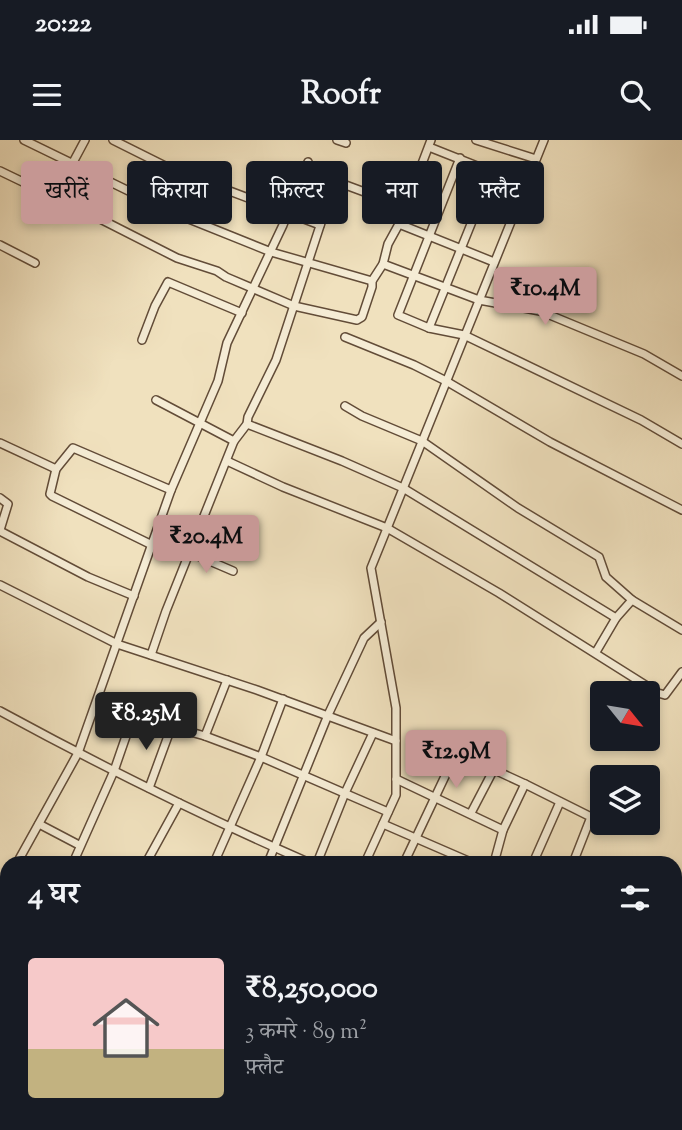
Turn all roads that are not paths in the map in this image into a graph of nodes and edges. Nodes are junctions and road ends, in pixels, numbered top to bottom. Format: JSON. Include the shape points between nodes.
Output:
{"nodes":[{"id":1,"x":24,"y":140,"type":"edge"},
{"id":2,"x":85,"y":140,"type":"edge"},
{"id":3,"x":113,"y":140,"type":"edge"},
{"id":4,"x":337,"y":140,"type":"edge"},
{"id":5,"x":476,"y":140,"type":"edge"},
{"id":6,"x":544,"y":140,"type":"edge"},
{"id":7,"x":346,"y":143,"type":"dead end"},
{"id":8,"x":430,"y":144,"type":"edge"},
{"id":9,"x":460,"y":158,"type":"junction"},
{"id":10,"x":536,"y":159,"type":"joint"},
{"id":11,"x":69,"y":161,"type":"edge"},
{"id":12,"x":74,"y":161,"type":"edge"},
{"id":13,"x":423,"y":161,"type":"edge"},
{"id":14,"x":467,"y":161,"type":"edge"},
{"id":15,"x":0,"y":171,"type":"edge"},
{"id":16,"x":21,"y":181,"type":"edge"},
{"id":17,"x":113,"y":183,"type":"edge"},
{"id":18,"x":246,"y":197,"type":"edge"},
{"id":19,"x":111,"y":224,"type":"edge"},
{"id":20,"x":283,"y":224,"type":"edge"},
{"id":21,"x":399,"y":224,"type":"joint"},
{"id":22,"x":471,"y":224,"type":"edge"},
{"id":23,"x":509,"y":224,"type":"edge"},
{"id":24,"x":320,"y":225,"type":"edge"},
{"id":25,"x":428,"y":236,"type":"junction"},
{"id":26,"x":0,"y":245,"type":"edge"},
{"id":27,"x":461,"y":250,"type":"junction"},
{"id":28,"x":271,"y":253,"type":"junction"},
{"id":29,"x":494,"y":262,"type":"junction"},
{"id":30,"x":35,"y":263,"type":"dead end"},
{"id":31,"x":307,"y":264,"type":"junction"},
{"id":32,"x":383,"y":264,"type":"junction"},
{"id":33,"x":412,"y":275,"type":"junction"},
{"id":34,"x":372,"y":281,"type":"junction"},
{"id":35,"x":445,"y":288,"type":"junction"},
{"id":36,"x":254,"y":289,"type":"junction"},
{"id":37,"x":479,"y":300,"type":"junction"},
{"id":38,"x":294,"y":306,"type":"junction"},
{"id":39,"x":242,"y":313,"type":"junction"},
{"id":40,"x":429,"y":328,"type":"junction"},
{"id":41,"x":464,"y":335,"type":"junction"},
{"id":42,"x":345,"y":337,"type":"dead end"},
{"id":43,"x":142,"y":340,"type":"dead end"},
{"id":44,"x":682,"y":376,"type":"edge"},
{"id":45,"x":446,"y":381,"type":"junction"},
{"id":46,"x":156,"y":400,"type":"dead end"},
{"id":47,"x":345,"y":406,"type":"dead end"},
{"id":48,"x":200,"y":423,"type":"junction"},
{"id":49,"x":247,"y":424,"type":"junction"},
{"id":50,"x":234,"y":441,"type":"junction"},
{"id":51,"x":422,"y":441,"type":"junction"},
{"id":52,"x":0,"y":443,"type":"edge"},
{"id":53,"x":682,"y":444,"type":"edge"},
{"id":54,"x":227,"y":461,"type":"junction"},
{"id":55,"x":56,"y":470,"type":"junction"},
{"id":56,"x":403,"y":488,"type":"junction"},
{"id":57,"x":171,"y":490,"type":"junction"},
{"id":58,"x":0,"y":498,"type":"edge"},
{"id":59,"x":682,"y":510,"type":"edge"},
{"id":60,"x":387,"y":528,"type":"junction"},
{"id":61,"x":0,"y":530,"type":"edge"},
{"id":62,"x":152,"y":545,"type":"junction"},
{"id":63,"x":191,"y":553,"type":"junction"},
{"id":64,"x":233,"y":571,"type":"dead end"},
{"id":65,"x":0,"y":585,"type":"edge"},
{"id":66,"x":134,"y":596,"type":"junction"},
{"id":67,"x":632,"y":600,"type":"junction"},
{"id":68,"x":616,"y":618,"type":"junction"},
{"id":69,"x":381,"y":622,"type":"junction"},
{"id":70,"x":682,"y":630,"type":"edge"},
{"id":71,"x":117,"y":645,"type":"junction"},
{"id":72,"x":596,"y":652,"type":"junction"},
{"id":73,"x":151,"y":656,"type":"junction"},
{"id":74,"x":682,"y":672,"type":"edge"},
{"id":75,"x":227,"y":680,"type":"junction"},
{"id":76,"x":98,"y":698,"type":"junction"},
{"id":77,"x":283,"y":699,"type":"junction"},
{"id":78,"x":0,"y":711,"type":"edge"},
{"id":79,"x":133,"y":716,"type":"junction"},
{"id":80,"x":328,"y":716,"type":"junction"},
{"id":81,"x":171,"y":728,"type":"junction"},
{"id":82,"x":373,"y":733,"type":"junction"},
{"id":83,"x":205,"y":736,"type":"junction"},
{"id":84,"x":396,"y":741,"type":"junction"},
{"id":85,"x":432,"y":741,"type":"dead end"},
{"id":86,"x":78,"y":753,"type":"junction"},
{"id":87,"x":456,"y":753,"type":"junction"},
{"id":88,"x":261,"y":757,"type":"junction"},
{"id":89,"x":494,"y":769,"type":"junction"},
{"id":90,"x":114,"y":771,"type":"junction"},
{"id":91,"x":304,"y":775,"type":"junction"},
{"id":92,"x":396,"y":779,"type":"junction"},
{"id":93,"x":525,"y":784,"type":"junction"},
{"id":94,"x":149,"y":788,"type":"junction"},
{"id":95,"x":345,"y":793,"type":"junction"},
{"id":96,"x":436,"y":796,"type":"junction"},
{"id":97,"x":560,"y":802,"type":"junction"},
{"id":98,"x":179,"y":803,"type":"junction"},
{"id":99,"x":388,"y":812,"type":"junction"},
{"id":100,"x":471,"y":813,"type":"junction"},
{"id":101,"x":40,"y":824,"type":"junction"},
{"id":102,"x":383,"y":824,"type":"junction"},
{"id":103,"x":230,"y":828,"type":"junction"},
{"id":104,"x":503,"y":830,"type":"junction"},
{"id":105,"x":417,"y":838,"type":"junction"},
{"id":106,"x":79,"y":845,"type":"junction"},
{"id":107,"x":275,"y":848,"type":"junction"},
{"id":108,"x":21,"y":856,"type":"edge"},
{"id":109,"x":75,"y":856,"type":"edge"},
{"id":110,"x":150,"y":856,"type":"edge"},
{"id":111,"x":218,"y":856,"type":"edge"},
{"id":112,"x":271,"y":856,"type":"edge"},
{"id":113,"x":294,"y":856,"type":"edge"},
{"id":114,"x":320,"y":856,"type":"edge"},
{"id":115,"x":368,"y":856,"type":"edge"},
{"id":116,"x":408,"y":856,"type":"edge"},
{"id":117,"x":457,"y":856,"type":"edge"},
{"id":118,"x":496,"y":856,"type":"edge"},
{"id":119,"x":536,"y":856,"type":"edge"},
{"id":120,"x":576,"y":856,"type":"edge"}],
"edges":[{"from":1,"to":11,"type":"street"},
{"from":2,"to":12,"type":"street"},
{"from":3,"to":18,"type":"street","via":[[171,169]]},
{"from":4,"to":7,"type":"street"},
{"from":5,"to":10,"type":"street"},
{"from":6,"to":10,"type":"street"},
{"from":8,"to":9,"type":"street"},
{"from":8,"to":13,"type":"street"},
{"from":9,"to":14,"type":"street"},
{"from":9,"to":25,"type":"street"},
{"from":15,"to":16,"type":"street"},
{"from":17,"to":28,"type":"street"},
{"from":19,"to":36,"type":"street"},
{"from":20,"to":28,"type":"street"},
{"from":21,"to":25,"type":"street"},
{"from":21,"to":32,"type":"street"},
{"from":22,"to":27,"type":"street"},
{"from":23,"to":29,"type":"street"},
{"from":24,"to":31,"type":"street"},
{"from":25,"to":27,"type":"street"},
{"from":25,"to":33,"type":"street"},
{"from":26,"to":30,"type":"street"},
{"from":27,"to":29,"type":"street"},
{"from":27,"to":35,"type":"street"},
{"from":28,"to":31,"type":"street"},
{"from":28,"to":36,"type":"street"},
{"from":29,"to":37,"type":"street"},
{"from":31,"to":34,"type":"street"},
{"from":31,"to":38,"type":"street"},
{"from":32,"to":33,"type":"street"},
{"from":32,"to":34,"type":"street"},
{"from":33,"to":35,"type":"street"},
{"from":33,"to":40,"type":"street","via":[[398,315]]},
{"from":34,"to":38,"type":"street","via":[[362,317],[357,320]]},
{"from":35,"to":37,"type":"street"},
{"from":35,"to":40,"type":"street"},
{"from":36,"to":38,"type":"street"},
{"from":36,"to":39,"type":"street"},
{"from":37,"to":41,"type":"street"},
{"from":37,"to":44,"type":"street","via":[[540,311],[643,354]]},
{"from":38,"to":49,"type":"street"},
{"from":39,"to":43,"type":"street","via":[[168,282]]},
{"from":39,"to":48,"type":"street"},
{"from":40,"to":41,"type":"street"},
{"from":41,"to":45,"type":"street"},
{"from":41,"to":53,"type":"street"},
{"from":42,"to":45,"type":"street"},
{"from":45,"to":51,"type":"street"},
{"from":45,"to":59,"type":"street","via":[[550,442]]},
{"from":46,"to":48,"type":"street"},
{"from":47,"to":51,"type":"street"},
{"from":48,"to":50,"type":"street"},
{"from":48,"to":57,"type":"street"},
{"from":49,"to":50,"type":"street"},
{"from":49,"to":56,"type":"street"},
{"from":50,"to":54,"type":"street"},
{"from":51,"to":56,"type":"street"},
{"from":51,"to":67,"type":"street","via":[[600,558],[606,577]]},
{"from":52,"to":55,"type":"street"},
{"from":54,"to":60,"type":"street"},
{"from":54,"to":63,"type":"street"},
{"from":55,"to":57,"type":"street","via":[[73,447]]},
{"from":55,"to":62,"type":"street","via":[[52,496]]},
{"from":56,"to":60,"type":"street"},
{"from":56,"to":68,"type":"street"},
{"from":57,"to":62,"type":"street"},
{"from":58,"to":61,"type":"street","via":[[8,503]]},
{"from":60,"to":69,"type":"street","via":[[371,568]]},
{"from":60,"to":72,"type":"street"},
{"from":61,"to":66,"type":"street"},
{"from":62,"to":66,"type":"street"},
{"from":63,"to":64,"type":"street"},
{"from":63,"to":73,"type":"street"},
{"from":65,"to":71,"type":"street"},
{"from":66,"to":71,"type":"street"},
{"from":67,"to":68,"type":"street"},
{"from":67,"to":70,"type":"street"},
{"from":68,"to":72,"type":"street"},
{"from":69,"to":80,"type":"street","via":[[364,638]]},
{"from":69,"to":84,"type":"street","via":[[396,708]]},
{"from":71,"to":73,"type":"street"},
{"from":71,"to":76,"type":"street"},
{"from":72,"to":74,"type":"street","via":[[665,695]]},
{"from":73,"to":75,"type":"street"},
{"from":75,"to":77,"type":"street"},
{"from":75,"to":83,"type":"street"},
{"from":76,"to":79,"type":"street"},
{"from":76,"to":86,"type":"street"},
{"from":77,"to":80,"type":"street"},
{"from":77,"to":88,"type":"street"},
{"from":78,"to":86,"type":"street"},
{"from":79,"to":81,"type":"street"},
{"from":79,"to":90,"type":"street"},
{"from":80,"to":82,"type":"street"},
{"from":80,"to":91,"type":"street"},
{"from":81,"to":83,"type":"street"},
{"from":81,"to":94,"type":"street"},
{"from":82,"to":84,"type":"street"},
{"from":82,"to":95,"type":"street"},
{"from":83,"to":88,"type":"street"},
{"from":84,"to":92,"type":"street"},
{"from":85,"to":87,"type":"street"},
{"from":86,"to":90,"type":"street"},
{"from":86,"to":101,"type":"street"},
{"from":87,"to":89,"type":"street"},
{"from":87,"to":96,"type":"street"},
{"from":88,"to":91,"type":"street"},
{"from":88,"to":103,"type":"street"},
{"from":89,"to":93,"type":"street"},
{"from":89,"to":100,"type":"street"},
{"from":90,"to":94,"type":"street"},
{"from":90,"to":106,"type":"street"},
{"from":91,"to":95,"type":"street"},
{"from":91,"to":107,"type":"street"},
{"from":92,"to":96,"type":"street"},
{"from":92,"to":99,"type":"street","via":[[396,794]]},
{"from":93,"to":97,"type":"street"},
{"from":93,"to":104,"type":"street"},
{"from":94,"to":98,"type":"street"},
{"from":95,"to":99,"type":"street"},
{"from":95,"to":114,"type":"street"},
{"from":96,"to":100,"type":"street"},
{"from":96,"to":105,"type":"street"},
{"from":97,"to":119,"type":"street"},
{"from":97,"to":120,"type":"street","via":[[591,817]]},
{"from":98,"to":103,"type":"street"},
{"from":98,"to":110,"type":"street"},
{"from":99,"to":102,"type":"street"},
{"from":100,"to":104,"type":"street"},
{"from":101,"to":106,"type":"street"},
{"from":101,"to":108,"type":"street"},
{"from":102,"to":105,"type":"street"},
{"from":102,"to":115,"type":"street"},
{"from":103,"to":107,"type":"street"},
{"from":103,"to":111,"type":"street"},
{"from":104,"to":118,"type":"street"},
{"from":105,"to":116,"type":"street"},
{"from":105,"to":117,"type":"street"},
{"from":106,"to":109,"type":"street"},
{"from":107,"to":112,"type":"street"},
{"from":107,"to":113,"type":"street"}]}
